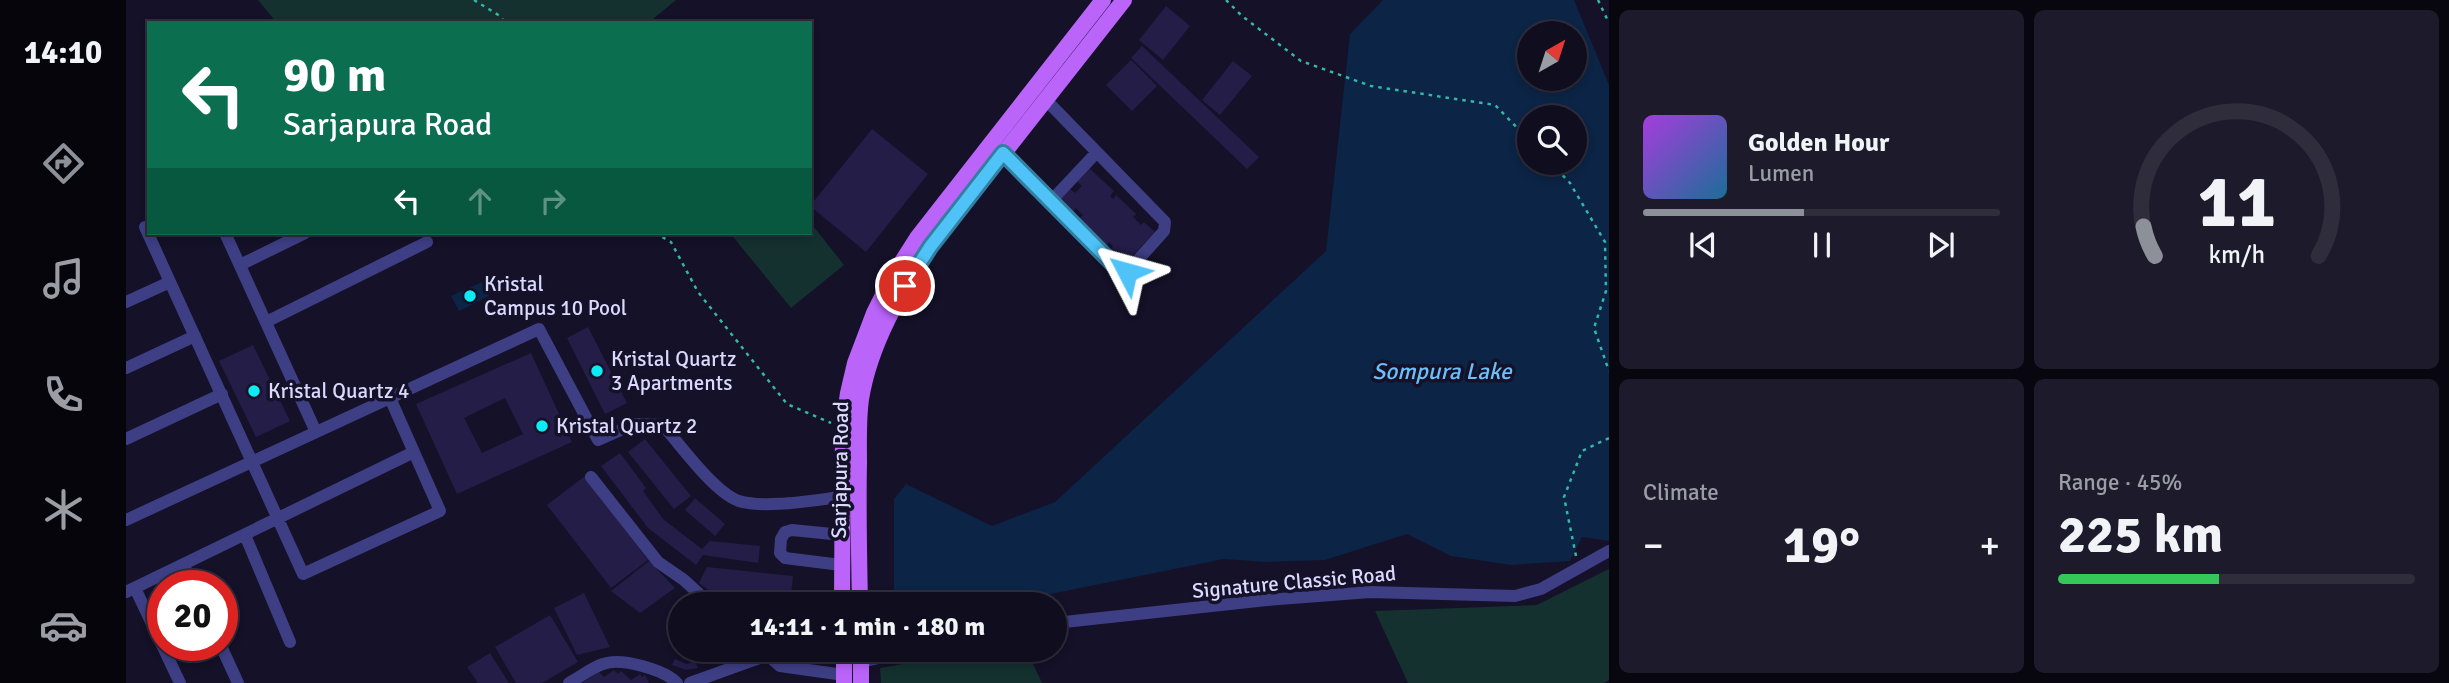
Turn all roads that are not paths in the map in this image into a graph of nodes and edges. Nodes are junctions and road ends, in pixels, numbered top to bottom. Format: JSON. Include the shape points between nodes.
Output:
{"nodes":[{"id":1,"x":1103,"y":0,"type":"edge"},
{"id":2,"x":1124,"y":0,"type":"edge"},
{"id":3,"x":1070,"y":56,"type":"junction"},
{"id":4,"x":1046,"y":100,"type":"junction"},
{"id":5,"x":1097,"y":152,"type":"junction"},
{"id":6,"x":1003,"y":153,"type":"junction"},
{"id":7,"x":1051,"y":201,"type":"junction"},
{"id":8,"x":145,"y":227,"type":"dead end"},
{"id":9,"x":147,"y":231,"type":"edge"},
{"id":10,"x":149,"y":235,"type":"edge"},
{"id":11,"x":226,"y":235,"type":"edge"},
{"id":12,"x":300,"y":235,"type":"edge"},
{"id":13,"x":427,"y":242,"type":"dead end"},
{"id":14,"x":240,"y":265,"type":"junction"},
{"id":15,"x":170,"y":282,"type":"junction"},
{"id":16,"x":126,"y":302,"type":"edge"},
{"id":17,"x":266,"y":322,"type":"junction"},
{"id":18,"x":195,"y":335,"type":"junction"},
{"id":19,"x":126,"y":369,"type":"edge"},
{"id":20,"x":222,"y":394,"type":"junction"},
{"id":21,"x":390,"y":398,"type":"junction"},
{"id":22,"x":316,"y":432,"type":"junction"},
{"id":23,"x":126,"y":439,"type":"edge"},
{"id":24,"x":414,"y":452,"type":"junction"},
{"id":25,"x":253,"y":462,"type":"junction"},
{"id":26,"x":591,"y":477,"type":"dead end"},
{"id":27,"x":858,"y":496,"type":"junction"},
{"id":28,"x":841,"y":497,"type":"junction"},
{"id":29,"x":279,"y":519,"type":"junction"},
{"id":30,"x":126,"y":520,"type":"edge"},
{"id":31,"x":245,"y":535,"type":"junction"},
{"id":32,"x":842,"y":535,"type":"junction"},
{"id":33,"x":1609,"y":551,"type":"edge"},
{"id":34,"x":184,"y":565,"type":"junction"},
{"id":35,"x":841,"y":565,"type":"junction"},
{"id":36,"x":186,"y":570,"type":"edge"},
{"id":37,"x":130,"y":590,"type":"edge"},
{"id":38,"x":697,"y":592,"type":"edge"},
{"id":39,"x":842,"y":592,"type":"edge"},
{"id":40,"x":860,"y":592,"type":"edge"},
{"id":41,"x":1067,"y":622,"type":"edge"},
{"id":42,"x":290,"y":642,"type":"dead end"},
{"id":43,"x":227,"y":661,"type":"edge"},
{"id":44,"x":740,"y":662,"type":"edge"},
{"id":45,"x":775,"y":662,"type":"edge"},
{"id":46,"x":861,"y":662,"type":"edge"},
{"id":47,"x":844,"y":679,"type":"edge"},
{"id":48,"x":180,"y":683,"type":"edge"},
{"id":49,"x":237,"y":683,"type":"edge"},
{"id":50,"x":569,"y":683,"type":"edge"},
{"id":51,"x":677,"y":683,"type":"edge"},
{"id":52,"x":690,"y":683,"type":"edge"},
{"id":53,"x":861,"y":683,"type":"edge"}],
"edges":[{"from":1,"to":3,"type":"main road","name":"Sarjapura Road"},
{"from":2,"to":3,"type":"main road","name":"Sarjapura Road"},
{"from":3,"to":4,"type":"main road","name":"Sarjapura Road"},
{"from":3,"to":28,"type":"main road","name":"Sarjapura Road","via":[[916,238],[891,278],[855,363],[843,428]]},
{"from":4,"to":5,"type":"street"},
{"from":4,"to":6,"type":"main road","name":"Sarjapura Road"},
{"from":5,"to":7,"type":"street"},
{"from":5,"to":7,"type":"street","via":[[1165,222],[1164,231],[1127,272],[1121,272]]},
{"from":6,"to":7,"type":"street"},
{"from":6,"to":27,"type":"main road","name":"Sarjapura Road","via":[[930,247],[886,323],[861,399]]},
{"from":8,"to":9,"type":"street"},
{"from":10,"to":15,"type":"street"},
{"from":11,"to":14,"type":"street"},
{"from":12,"to":14,"type":"street"},
{"from":13,"to":17,"type":"street"},
{"from":14,"to":17,"type":"street"},
{"from":15,"to":16,"type":"street"},
{"from":15,"to":18,"type":"street"},
{"from":17,"to":22,"type":"street"},
{"from":18,"to":19,"type":"street"},
{"from":18,"to":20,"type":"street"},
{"from":20,"to":23,"type":"street"},
{"from":20,"to":25,"type":"street"},
{"from":21,"to":22,"type":"street"},
{"from":21,"to":24,"type":"street"},
{"from":21,"to":28,"type":"street","via":[[539,329],[598,440],[634,424],[663,425],[712,482],[738,500],[781,504]]},
{"from":22,"to":25,"type":"street"},
{"from":24,"to":29,"type":"street"},
{"from":24,"to":29,"type":"street","via":[[440,511],[303,574]]},
{"from":25,"to":29,"type":"street"},
{"from":25,"to":30,"type":"street"},
{"from":26,"to":38,"type":"street","via":[[658,562]]},
{"from":27,"to":28,"type":"main road"},
{"from":27,"to":40,"type":"main road","name":"Sarjapura Road"},
{"from":28,"to":32,"type":"main road","name":"Sarjapura Road"},
{"from":29,"to":31,"type":"street"},
{"from":31,"to":34,"type":"street"},
{"from":31,"to":42,"type":"street"},
{"from":32,"to":35,"type":"main road","name":"Sarjapura Road"},
{"from":32,"to":35,"type":"street","via":[[785,532],[780,553],[785,558]]},
{"from":33,"to":41,"type":"street","name":"Signature Classic Road","via":[[1541,589],[1515,596],[1370,592]]},
{"from":34,"to":36,"type":"street"},
{"from":34,"to":37,"type":"street"},
{"from":35,"to":39,"type":"main road","name":"Sarjapura Road"},
{"from":37,"to":48,"type":"street"},
{"from":43,"to":49,"type":"street"},
{"from":44,"to":52,"type":"street"},
{"from":45,"to":47,"type":"street"},
{"from":46,"to":53,"type":"main road"},
{"from":50,"to":51,"type":"street","via":[[606,662],[635,664]]}]}
